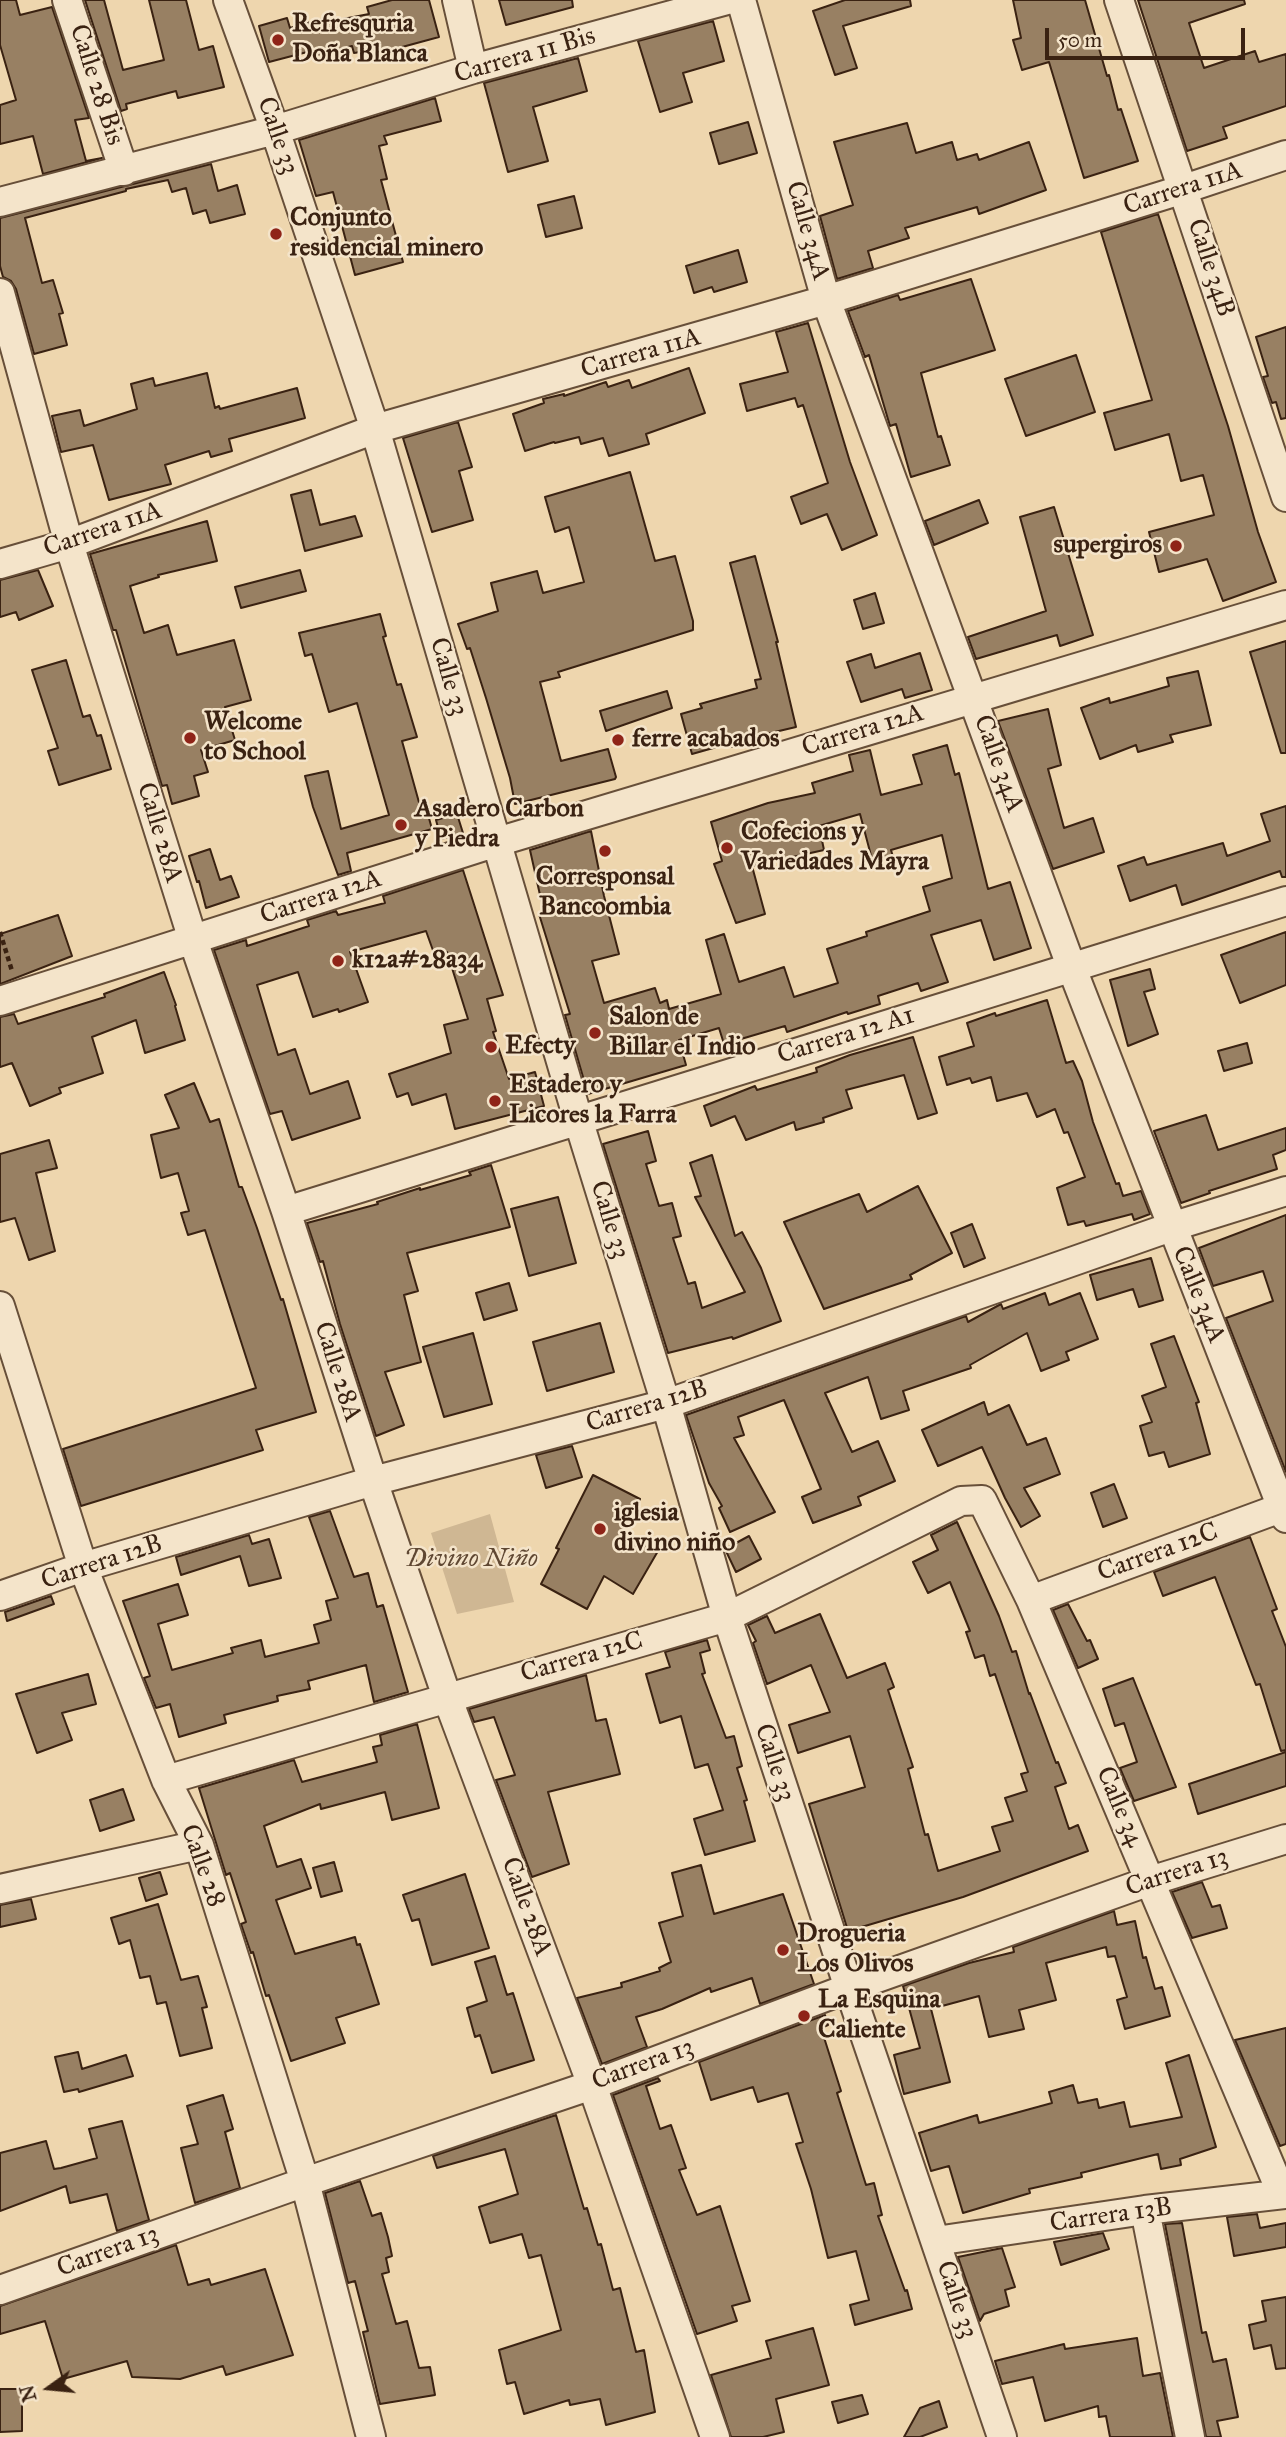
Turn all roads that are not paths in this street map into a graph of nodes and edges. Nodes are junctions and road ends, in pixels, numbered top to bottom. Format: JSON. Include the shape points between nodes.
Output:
{"nodes":[{"id":1,"x":67,"y":0,"type":"edge"},
{"id":2,"x":228,"y":0,"type":"edge"},
{"id":3,"x":457,"y":0,"type":"edge"},
{"id":4,"x":727,"y":0,"type":"edge"},
{"id":5,"x":741,"y":0,"type":"edge"},
{"id":6,"x":1119,"y":0,"type":"edge"},
{"id":7,"x":473,"y":69,"type":"junction"},
{"id":8,"x":275,"y":130,"type":"junction"},
{"id":9,"x":1286,"y":155,"type":"edge"},
{"id":10,"x":124,"y":171,"type":"junction"},
{"id":11,"x":1184,"y":189,"type":"junction"},
{"id":12,"x":0,"y":202,"type":"edge"},
{"id":13,"x":0,"y":293,"type":"edge"},
{"id":14,"x":827,"y":300,"type":"junction"},
{"id":15,"x":375,"y":429,"type":"junction"},
{"id":16,"x":1286,"y":498,"type":"edge"},
{"id":17,"x":69,"y":544,"type":"junction"},
{"id":18,"x":0,"y":564,"type":"edge"},
{"id":19,"x":1286,"y":604,"type":"edge"},
{"id":20,"x":974,"y":698,"type":"junction"},
{"id":21,"x":497,"y":842,"type":"junction"},
{"id":22,"x":1286,"y":901,"type":"edge"},
{"id":23,"x":193,"y":940,"type":"junction"},
{"id":24,"x":1071,"y":966,"type":"junction"},
{"id":25,"x":10,"y":997,"type":"edge"},
{"id":26,"x":578,"y":1119,"type":"junction"},
{"id":27,"x":1286,"y":1191,"type":"edge"},
{"id":28,"x":286,"y":1211,"type":"junction"},
{"id":29,"x":1171,"y":1227,"type":"junction"},
{"id":30,"x":0,"y":1306,"type":"edge"},
{"id":31,"x":666,"y":1404,"type":"junction"},
{"id":32,"x":373,"y":1482,"type":"junction"},
{"id":33,"x":982,"y":1500,"type":"joint"},
{"id":34,"x":1285,"y":1510,"type":"edge"},
{"id":35,"x":83,"y":1567,"type":"junction"},
{"id":36,"x":0,"y":1596,"type":"edge"},
{"id":37,"x":1031,"y":1600,"type":"junction"},
{"id":38,"x":727,"y":1617,"type":"junction"},
{"id":39,"x":447,"y":1697,"type":"junction"},
{"id":40,"x":166,"y":1780,"type":"junction"},
{"id":41,"x":1286,"y":1839,"type":"edge"},
{"id":42,"x":199,"y":1845,"type":"junction"},
{"id":43,"x":1150,"y":1881,"type":"junction"},
{"id":44,"x":0,"y":1889,"type":"edge"},
{"id":45,"x":849,"y":1988,"type":"junction"},
{"id":46,"x":592,"y":2085,"type":"junction"},
{"id":47,"x":304,"y":2182,"type":"junction"},
{"id":48,"x":1284,"y":2194,"type":"edge"},
{"id":49,"x":1145,"y":2210,"type":"junction"},
{"id":50,"x":936,"y":2241,"type":"junction"},
{"id":51,"x":0,"y":2290,"type":"edge"},
{"id":52,"x":371,"y":2437,"type":"edge"},
{"id":53,"x":715,"y":2437,"type":"edge"},
{"id":54,"x":1002,"y":2437,"type":"edge"},
{"id":55,"x":1190,"y":2437,"type":"edge"}],
"edges":[{"from":1,"to":10,"type":"street","name":"Calle 28 Bis"},
{"from":2,"to":8,"type":"street","name":"Calle 33"},
{"from":3,"to":7,"type":"street"},
{"from":4,"to":7,"type":"street","name":"Carrera 11 Bis"},
{"from":5,"to":14,"type":"street","name":"Calle 34A"},
{"from":6,"to":11,"type":"street","name":"Calle 34B"},
{"from":7,"to":8,"type":"street","name":"Carrera 11 Bis"},
{"from":8,"to":10,"type":"street","name":"Carrera 11 Bis"},
{"from":8,"to":15,"type":"street","name":"Calle 33"},
{"from":9,"to":11,"type":"street","name":"Carrera 11A"},
{"from":10,"to":12,"type":"street","name":"Carrera 11 Bis"},
{"from":11,"to":14,"type":"street","name":"Carrera 11A"},
{"from":11,"to":16,"type":"street","name":"Calle 34B"},
{"from":13,"to":17,"type":"street","name":"Calle 28A"},
{"from":14,"to":15,"type":"street","name":"Carrera 11A"},
{"from":14,"to":20,"type":"street","name":"Calle 34A"},
{"from":15,"to":17,"type":"street","name":"Carrera 11A"},
{"from":15,"to":21,"type":"street","name":"Calle 33"},
{"from":17,"to":18,"type":"street","name":"Carrera 11A"},
{"from":17,"to":23,"type":"street","name":"Calle 28A"},
{"from":19,"to":20,"type":"street","name":"Carrera 12A"},
{"from":20,"to":21,"type":"street","name":"Carrera 12A"},
{"from":20,"to":24,"type":"street","name":"Calle 34A"},
{"from":21,"to":23,"type":"street","name":"Carrera 12A"},
{"from":21,"to":26,"type":"street","name":"Calle 33"},
{"from":22,"to":24,"type":"street","name":"Carrera 12 A1"},
{"from":23,"to":25,"type":"street","name":"Carrera 12A"},
{"from":23,"to":28,"type":"street","name":"Calle 28A"},
{"from":24,"to":26,"type":"street","name":"Carrera 12 A1"},
{"from":24,"to":29,"type":"street","name":"Calle 34A"},
{"from":26,"to":28,"type":"street","name":"Carrera 12 A1"},
{"from":26,"to":31,"type":"street","name":"Calle 33"},
{"from":27,"to":29,"type":"street","name":"Carrera 12B"},
{"from":28,"to":32,"type":"street","name":"Calle 28A"},
{"from":29,"to":31,"type":"street","name":"Carrera 12B"},
{"from":29,"to":34,"type":"street","name":"Calle 34A"},
{"from":30,"to":35,"type":"street","name":"Calle 28"},
{"from":31,"to":32,"type":"street","name":"Carrera 12B"},
{"from":31,"to":38,"type":"street","name":"Calle 33"},
{"from":32,"to":35,"type":"street","name":"Carrera 12B"},
{"from":32,"to":39,"type":"street","name":"Calle 28A"},
{"from":33,"to":37,"type":"street","name":"Calle 34"},
{"from":33,"to":38,"type":"street","name":"Carrera 12C","via":[[961,1501]]},
{"from":34,"to":37,"type":"street","name":"Carrera 12C"},
{"from":35,"to":36,"type":"street","name":"Carrera 12B"},
{"from":35,"to":40,"type":"street","name":"Calle 28"},
{"from":37,"to":43,"type":"street","name":"Calle 34"},
{"from":38,"to":39,"type":"street","name":"Carrera 12C"},
{"from":38,"to":45,"type":"street","name":"Calle 33"},
{"from":39,"to":40,"type":"street","name":"Carrera 12C"},
{"from":39,"to":46,"type":"street","name":"Calle 28A"},
{"from":40,"to":42,"type":"street","name":"Calle 28"},
{"from":41,"to":43,"type":"street","name":"Carrera 13"},
{"from":42,"to":44,"type":"street"},
{"from":42,"to":47,"type":"street","name":"Calle 28"},
{"from":43,"to":45,"type":"street","name":"Carrera 13"},
{"from":43,"to":48,"type":"street","name":"Calle 34"},
{"from":45,"to":46,"type":"street","name":"Carrera 13"},
{"from":45,"to":50,"type":"street","name":"Calle 33"},
{"from":46,"to":47,"type":"street","name":"Carrera 13"},
{"from":46,"to":53,"type":"street","name":"Calle 28A"},
{"from":47,"to":51,"type":"street","name":"Carrera 13"},
{"from":47,"to":52,"type":"street","name":"Calle 28"},
{"from":48,"to":49,"type":"street","name":"Carrera 13B"},
{"from":49,"to":50,"type":"street","name":"Carrera 13B"},
{"from":49,"to":55,"type":"street"},
{"from":50,"to":54,"type":"street","name":"Calle 33"}]}
